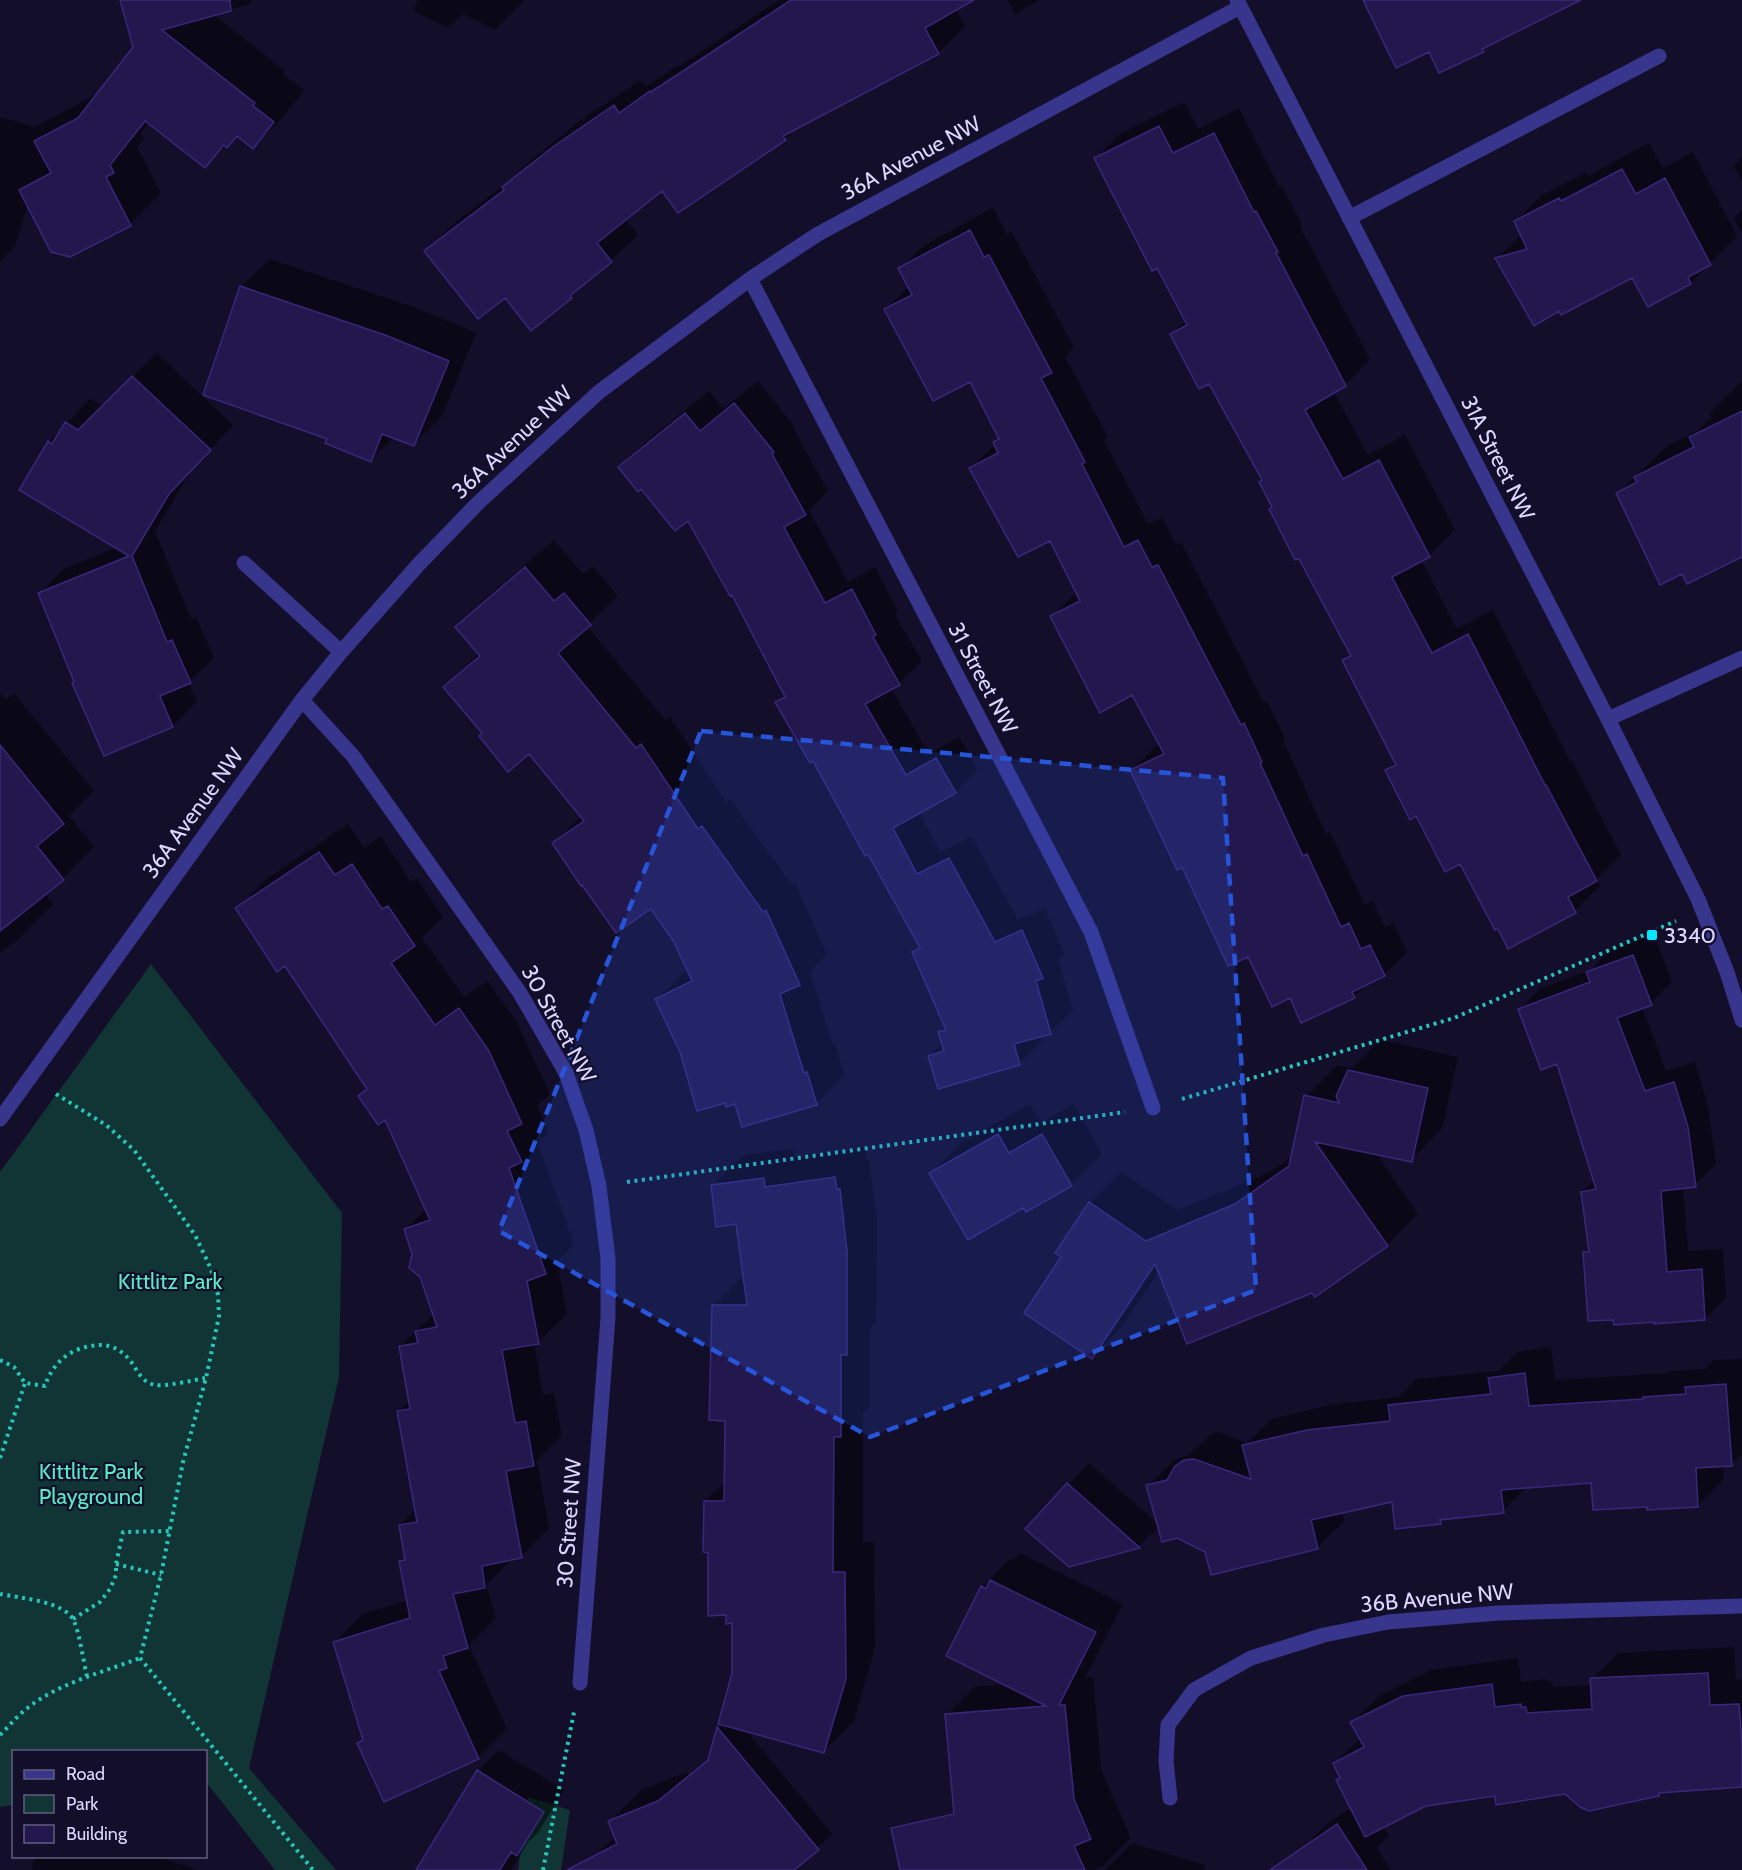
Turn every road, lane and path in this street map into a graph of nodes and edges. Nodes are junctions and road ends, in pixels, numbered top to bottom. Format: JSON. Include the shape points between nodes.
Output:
{"nodes":[{"id":1,"x":1238,"y":4,"type":"edge"},
{"id":2,"x":1659,"y":56,"type":"dead end"},
{"id":3,"x":1349,"y":218,"type":"junction"},
{"id":4,"x":750,"y":279,"type":"junction"},
{"id":5,"x":244,"y":562,"type":"dead end"},
{"id":6,"x":341,"y":652,"type":"junction"},
{"id":7,"x":1742,"y":658,"type":"edge"},
{"id":8,"x":302,"y":700,"type":"junction"},
{"id":9,"x":1608,"y":719,"type":"junction"},
{"id":10,"x":1742,"y":1020,"type":"edge"},
{"id":11,"x":56,"y":1094,"type":"dead end"},
{"id":12,"x":1153,"y":1108,"type":"dead end"},
{"id":13,"x":0,"y":1119,"type":"edge"},
{"id":14,"x":0,"y":1360,"type":"edge"},
{"id":15,"x":206,"y":1378,"type":"junction"},
{"id":16,"x":25,"y":1383,"type":"junction"},
{"id":17,"x":0,"y":1458,"type":"edge"},
{"id":18,"x":169,"y":1531,"type":"junction"},
{"id":19,"x":116,"y":1564,"type":"junction"},
{"id":20,"x":161,"y":1575,"type":"junction"},
{"id":21,"x":0,"y":1594,"type":"edge"},
{"id":22,"x":1742,"y":1606,"type":"edge"},
{"id":23,"x":73,"y":1619,"type":"junction"},
{"id":24,"x":140,"y":1658,"type":"junction"},
{"id":25,"x":87,"y":1676,"type":"junction"},
{"id":26,"x":580,"y":1683,"type":"joint"},
{"id":27,"x":0,"y":1735,"type":"edge"},
{"id":28,"x":1170,"y":1798,"type":"dead end"},
{"id":29,"x":313,"y":1870,"type":"edge"},
{"id":30,"x":543,"y":1870,"type":"edge"}],
"edges":[{"from":1,"to":3,"type":"street","name":"31A Street NW"},
{"from":1,"to":4,"type":"street","name":"36A Avenue NW","via":[[828,229]]},
{"from":2,"to":3,"type":"street"},
{"from":3,"to":9,"type":"street","name":"31A Street NW"},
{"from":4,"to":6,"type":"street","name":"36A Avenue NW","via":[[599,392],[539,446],[419,564]]},
{"from":4,"to":12,"type":"street","name":"31 Street NW","via":[[1091,932]]},
{"from":5,"to":6,"type":"street"},
{"from":6,"to":8,"type":"street","name":"36A Avenue NW"},
{"from":7,"to":9,"type":"street"},
{"from":8,"to":13,"type":"street","name":"36A Avenue NW"},
{"from":8,"to":26,"type":"street","name":"30 Street NW","via":[[353,756],[520,993],[566,1073],[586,1130],[599,1186],[608,1259],[608,1317]]},
{"from":9,"to":10,"type":"street","name":"31A Street NW","via":[[1698,899]]},
{"from":11,"to":15,"type":"path","via":[[106,1125],[134,1150],[195,1235],[218,1295],[219,1316]]},
{"from":14,"to":16,"type":"path","via":[[14,1367]]},
{"from":15,"to":16,"type":"path","via":[[155,1386],[138,1374],[120,1351],[106,1344],[74,1351],[58,1364],[45,1386]]},
{"from":15,"to":18,"type":"path"},
{"from":16,"to":17,"type":"path"},
{"from":18,"to":19,"type":"path","via":[[123,1532]]},
{"from":18,"to":20,"type":"path"},
{"from":19,"to":20,"type":"path"},
{"from":19,"to":23,"type":"path","via":[[111,1589],[100,1602]]},
{"from":20,"to":24,"type":"path"},
{"from":21,"to":23,"type":"path","via":[[37,1599]]},
{"from":22,"to":28,"type":"street","name":"36B Avenue NW","via":[[1499,1613],[1388,1622],[1324,1635],[1251,1658],[1194,1690],[1168,1725]]},
{"from":23,"to":25,"type":"path"},
{"from":24,"to":25,"type":"path"},
{"from":24,"to":29,"type":"path"},
{"from":25,"to":27,"type":"path","via":[[31,1705]]},
{"from":26,"to":30,"type":"path"}]}
